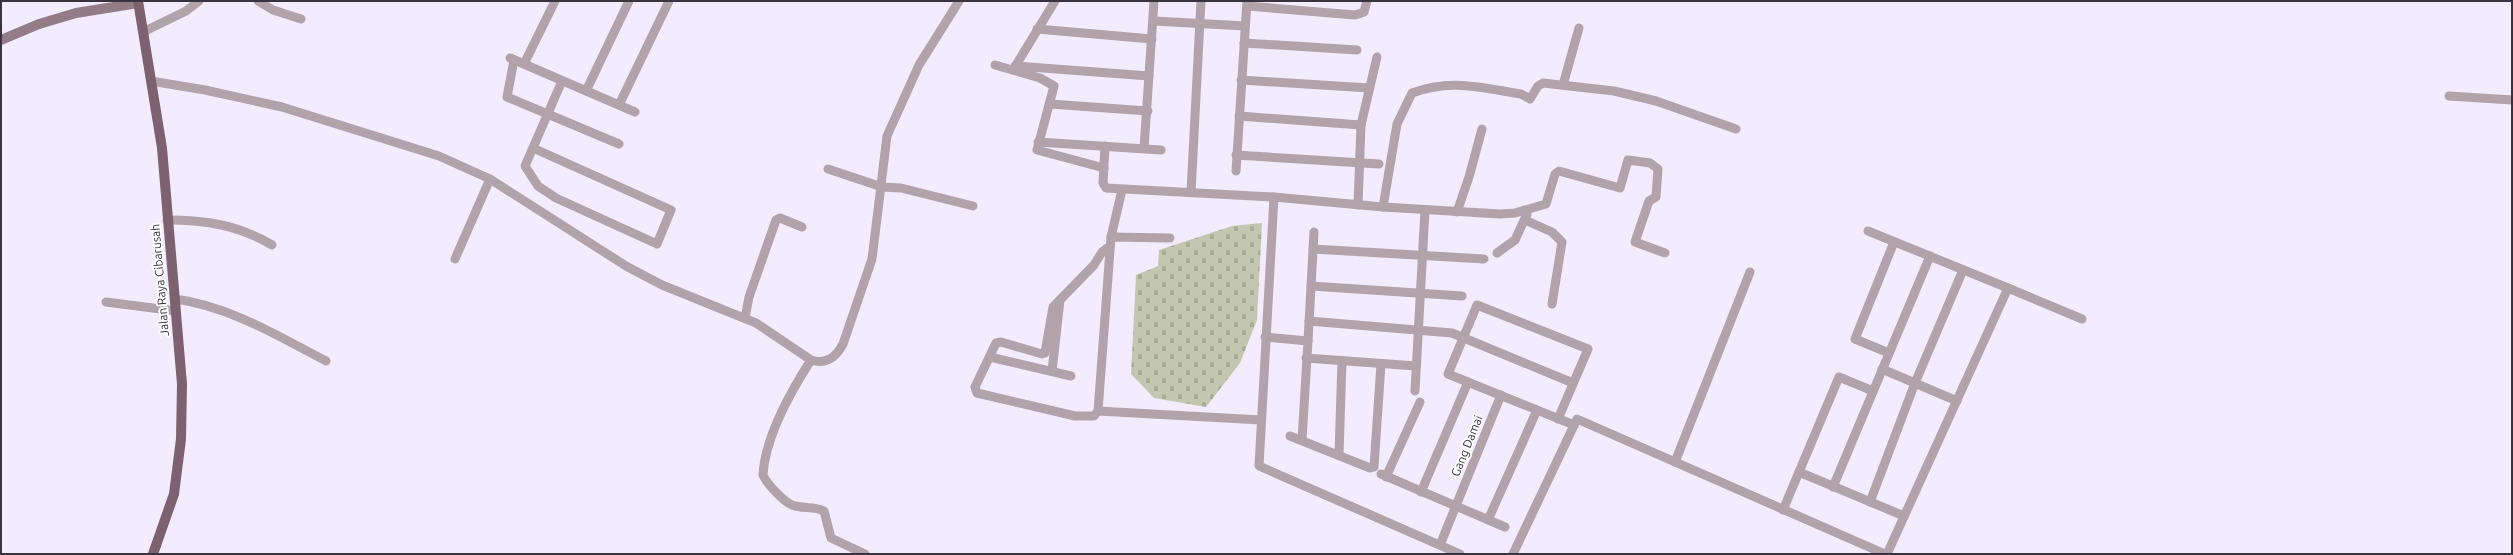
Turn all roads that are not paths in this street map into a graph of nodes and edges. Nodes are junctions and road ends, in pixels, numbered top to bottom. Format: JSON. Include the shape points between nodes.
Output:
{"nodes":[{"id":1,"x":199,"y":1,"type":"edge"},
{"id":2,"x":258,"y":1,"type":"edge"},
{"id":3,"x":555,"y":1,"type":"edge"},
{"id":4,"x":629,"y":1,"type":"edge"},
{"id":5,"x":669,"y":1,"type":"edge"},
{"id":6,"x":959,"y":1,"type":"edge"},
{"id":7,"x":1055,"y":1,"type":"edge"},
{"id":8,"x":1151,"y":1,"type":"edge"},
{"id":9,"x":1201,"y":1,"type":"edge"},
{"id":10,"x":1367,"y":1,"type":"edge"},
{"id":11,"x":1247,"y":4,"type":"edge"},
{"id":12,"x":138,"y":5,"type":"edge"},
{"id":13,"x":301,"y":19,"type":"dead end"},
{"id":14,"x":1154,"y":21,"type":"junction"},
{"id":15,"x":1200,"y":24,"type":"junction"},
{"id":16,"x":1245,"y":26,"type":"junction"},
{"id":17,"x":142,"y":28,"type":"junction"},
{"id":18,"x":1579,"y":28,"type":"dead end"},
{"id":19,"x":1037,"y":29,"type":"junction"},
{"id":20,"x":1152,"y":39,"type":"junction"},
{"id":21,"x":1,"y":40,"type":"edge"},
{"id":22,"x":1244,"y":43,"type":"junction"},
{"id":23,"x":1358,"y":50,"type":"dead end"},
{"id":24,"x":1377,"y":57,"type":"dead end"},
{"id":25,"x":524,"y":64,"type":"junction"},
{"id":26,"x":995,"y":65,"type":"dead end"},
{"id":27,"x":1014,"y":68,"type":"junction"},
{"id":28,"x":1150,"y":76,"type":"junction"},
{"id":29,"x":1240,"y":80,"type":"junction"},
{"id":30,"x":151,"y":81,"type":"junction"},
{"id":31,"x":562,"y":81,"type":"junction"},
{"id":32,"x":1563,"y":85,"type":"junction"},
{"id":33,"x":1370,"y":88,"type":"junction"},
{"id":34,"x":586,"y":91,"type":"junction"},
{"id":35,"x":2449,"y":96,"type":"dead end"},
{"id":36,"x":2512,"y":100,"type":"edge"},
{"id":37,"x":1050,"y":104,"type":"junction"},
{"id":38,"x":619,"y":105,"type":"junction"},
{"id":39,"x":1148,"y":111,"type":"junction"},
{"id":40,"x":635,"y":112,"type":"dead end"},
{"id":41,"x":548,"y":114,"type":"junction"},
{"id":42,"x":1239,"y":116,"type":"junction"},
{"id":43,"x":1361,"y":126,"type":"junction"},
{"id":44,"x":1482,"y":129,"type":"dead end"},
{"id":45,"x":1736,"y":129,"type":"dead end"},
{"id":46,"x":1038,"y":142,"type":"junction"},
{"id":47,"x":619,"y":144,"type":"dead end"},
{"id":48,"x":1105,"y":146,"type":"junction"},
{"id":49,"x":533,"y":148,"type":"junction"},
{"id":50,"x":1144,"y":148,"type":"junction"},
{"id":51,"x":1161,"y":150,"type":"dead end"},
{"id":52,"x":1236,"y":155,"type":"junction"},
{"id":53,"x":1359,"y":162,"type":"junction"},
{"id":54,"x":1379,"y":164,"type":"dead end"},
{"id":55,"x":1104,"y":168,"type":"junction"},
{"id":56,"x":828,"y":169,"type":"dead end"},
{"id":57,"x":1236,"y":171,"type":"dead end"},
{"id":58,"x":490,"y":179,"type":"junction"},
{"id":59,"x":882,"y":187,"type":"junction"},
{"id":60,"x":1122,"y":190,"type":"junction"},
{"id":61,"x":1191,"y":192,"type":"junction"},
{"id":62,"x":1274,"y":197,"type":"junction"},
{"id":63,"x":1358,"y":205,"type":"junction"},
{"id":64,"x":973,"y":206,"type":"dead end"},
{"id":65,"x":1383,"y":208,"type":"junction"},
{"id":66,"x":1425,"y":210,"type":"junction"},
{"id":67,"x":1528,"y":210,"type":"junction"},
{"id":68,"x":1457,"y":212,"type":"junction"},
{"id":69,"x":167,"y":220,"type":"junction"},
{"id":70,"x":1525,"y":220,"type":"junction"},
{"id":71,"x":802,"y":227,"type":"dead end"},
{"id":72,"x":1868,"y":231,"type":"dead end"},
{"id":73,"x":1314,"y":232,"type":"dead end"},
{"id":74,"x":1170,"y":238,"type":"dead end"},
{"id":75,"x":1111,"y":242,"type":"junction"},
{"id":76,"x":1894,"y":242,"type":"junction"},
{"id":77,"x":272,"y":245,"type":"dead end"},
{"id":78,"x":1313,"y":248,"type":"junction"},
{"id":79,"x":1497,"y":253,"type":"dead end"},
{"id":80,"x":1665,"y":253,"type":"dead end"},
{"id":81,"x":1422,"y":256,"type":"junction"},
{"id":82,"x":1930,"y":256,"type":"junction"},
{"id":83,"x":455,"y":259,"type":"dead end"},
{"id":84,"x":1484,"y":260,"type":"dead end"},
{"id":85,"x":1963,"y":270,"type":"junction"},
{"id":86,"x":1750,"y":272,"type":"dead end"},
{"id":87,"x":1311,"y":286,"type":"junction"},
{"id":88,"x":2008,"y":288,"type":"junction"},
{"id":89,"x":1420,"y":294,"type":"junction"},
{"id":90,"x":1462,"y":296,"type":"dead end"},
{"id":91,"x":175,"y":299,"type":"junction"},
{"id":92,"x":1060,"y":300,"type":"junction"},
{"id":93,"x":106,"y":302,"type":"dead end"},
{"id":94,"x":1552,"y":304,"type":"dead end"},
{"id":95,"x":176,"y":311,"type":"junction"},
{"id":96,"x":745,"y":318,"type":"junction"},
{"id":97,"x":2082,"y":319,"type":"dead end"},
{"id":98,"x":1309,"y":321,"type":"junction"},
{"id":99,"x":1418,"y":329,"type":"junction"},
{"id":100,"x":1265,"y":337,"type":"junction"},
{"id":101,"x":1463,"y":339,"type":"junction"},
{"id":102,"x":1308,"y":341,"type":"junction"},
{"id":103,"x":1889,"y":353,"type":"junction"},
{"id":104,"x":990,"y":357,"type":"junction"},
{"id":105,"x":1306,"y":358,"type":"junction"},
{"id":106,"x":326,"y":360,"type":"dead end"},
{"id":107,"x":811,"y":360,"type":"junction"},
{"id":108,"x":1342,"y":361,"type":"junction"},
{"id":109,"x":1381,"y":364,"type":"junction"},
{"id":110,"x":1416,"y":366,"type":"junction"},
{"id":111,"x":1882,"y":369,"type":"junction"},
{"id":112,"x":1052,"y":371,"type":"junction"},
{"id":113,"x":1071,"y":376,"type":"dead end"},
{"id":114,"x":1468,"y":382,"type":"junction"},
{"id":115,"x":1915,"y":383,"type":"junction"},
{"id":116,"x":1573,"y":384,"type":"junction"},
{"id":117,"x":1415,"y":391,"type":"dead end"},
{"id":118,"x":1873,"y":391,"type":"junction"},
{"id":119,"x":1501,"y":395,"type":"junction"},
{"id":120,"x":1957,"y":401,"type":"junction"},
{"id":121,"x":1420,"y":402,"type":"dead end"},
{"id":122,"x":1537,"y":410,"type":"junction"},
{"id":123,"x":1098,"y":411,"type":"junction"},
{"id":124,"x":1558,"y":419,"type":"junction"},
{"id":125,"x":1261,"y":420,"type":"junction"},
{"id":126,"x":1574,"y":425,"type":"junction"},
{"id":127,"x":1290,"y":436,"type":"dead end"},
{"id":128,"x":1302,"y":440,"type":"junction"},
{"id":129,"x":1339,"y":454,"type":"junction"},
{"id":130,"x":1675,"y":462,"type":"junction"},
{"id":131,"x":1799,"y":472,"type":"junction"},
{"id":132,"x":1833,"y":487,"type":"junction"},
{"id":133,"x":1421,"y":492,"type":"junction"},
{"id":134,"x":1870,"y":502,"type":"junction"},
{"id":135,"x":1455,"y":506,"type":"junction"},
{"id":136,"x":1783,"y":510,"type":"junction"},
{"id":137,"x":1904,"y":516,"type":"junction"},
{"id":138,"x":1488,"y":520,"type":"junction"},
{"id":139,"x":1504,"y":527,"type":"dead end"},
{"id":140,"x":1440,"y":545,"type":"junction"},
{"id":141,"x":153,"y":554,"type":"edge"},
{"id":142,"x":865,"y":554,"type":"edge"},
{"id":143,"x":1460,"y":554,"type":"edge"},
{"id":144,"x":1513,"y":554,"type":"edge"},
{"id":145,"x":1886,"y":554,"type":"edge"}],
"edges":[{"from":1,"to":17,"type":"street","via":[[186,11]]},
{"from":2,"to":13,"type":"street","via":[[273,10]]},
{"from":3,"to":25,"type":"street"},
{"from":4,"to":34,"type":"street"},
{"from":5,"to":38,"type":"street"},
{"from":6,"to":59,"type":"street","via":[[919,65],[887,136]]},
{"from":7,"to":19,"type":"street"},
{"from":8,"to":14,"type":"street"},
{"from":9,"to":15,"type":"street"},
{"from":10,"to":11,"type":"street","via":[[1364,12],[1356,15]]},
{"from":11,"to":16,"type":"street"},
{"from":12,"to":17,"type":"main road","name":"Jalan Raya Cibarusah"},
{"from":12,"to":21,"type":"street","via":[[76,13],[38,24]]},
{"from":14,"to":15,"type":"street"},
{"from":14,"to":20,"type":"street"},
{"from":15,"to":16,"type":"street"},
{"from":15,"to":61,"type":"street"},
{"from":16,"to":22,"type":"street"},
{"from":17,"to":30,"type":"main road","name":"Jalan Raya Cibarusah"},
{"from":18,"to":32,"type":"street"},
{"from":19,"to":20,"type":"street"},
{"from":19,"to":27,"type":"street"},
{"from":20,"to":28,"type":"street"},
{"from":22,"to":23,"type":"street"},
{"from":22,"to":29,"type":"street"},
{"from":24,"to":33,"type":"street"},
{"from":25,"to":31,"type":"street"},
{"from":25,"to":41,"type":"street","via":[[511,59],[507,96]]},
{"from":26,"to":27,"type":"street"},
{"from":27,"to":28,"type":"street"},
{"from":27,"to":37,"type":"street","via":[[1052,83],[1054,90]]},
{"from":28,"to":39,"type":"street"},
{"from":29,"to":33,"type":"street"},
{"from":29,"to":42,"type":"street"},
{"from":30,"to":58,"type":"street","via":[[282,107],[439,156]]},
{"from":30,"to":69,"type":"main road","name":"Jalan Raya Cibarusah","via":[[162,148]]},
{"from":31,"to":34,"type":"street"},
{"from":31,"to":41,"type":"street"},
{"from":32,"to":45,"type":"street","via":[[1614,91],[1656,101]]},
{"from":32,"to":65,"type":"street","via":[[1540,84],[1530,99],[1521,94],[1448,84],[1431,86],[1412,93],[1397,124]]},
{"from":33,"to":43,"type":"street"},
{"from":34,"to":38,"type":"street"},
{"from":35,"to":36,"type":"street"},
{"from":37,"to":39,"type":"street"},
{"from":37,"to":46,"type":"street"},
{"from":38,"to":40,"type":"street"},
{"from":39,"to":50,"type":"street"},
{"from":41,"to":47,"type":"street"},
{"from":41,"to":49,"type":"street"},
{"from":42,"to":43,"type":"street"},
{"from":42,"to":52,"type":"street"},
{"from":43,"to":53,"type":"street"},
{"from":44,"to":68,"type":"street"},
{"from":46,"to":48,"type":"street"},
{"from":46,"to":55,"type":"street","via":[[1038,150]]},
{"from":48,"to":50,"type":"street"},
{"from":48,"to":55,"type":"street"},
{"from":49,"to":49,"type":"street","via":[[525,166],[538,186],[556,198],[656,244],[672,210]]},
{"from":50,"to":51,"type":"street"},
{"from":52,"to":53,"type":"street"},
{"from":52,"to":57,"type":"street"},
{"from":53,"to":54,"type":"street"},
{"from":53,"to":63,"type":"street"},
{"from":55,"to":60,"type":"street","via":[[1105,187]]},
{"from":56,"to":59,"type":"street"},
{"from":58,"to":83,"type":"street"},
{"from":58,"to":96,"type":"street","via":[[631,269]]},
{"from":59,"to":64,"type":"street","via":[[906,189]]},
{"from":59,"to":107,"type":"street","via":[[872,259],[843,344],[829,360]]},
{"from":60,"to":61,"type":"street"},
{"from":60,"to":75,"type":"street"},
{"from":61,"to":62,"type":"street"},
{"from":62,"to":63,"type":"street"},
{"from":62,"to":100,"type":"street"},
{"from":63,"to":65,"type":"street"},
{"from":65,"to":66,"type":"street"},
{"from":66,"to":68,"type":"street"},
{"from":66,"to":81,"type":"street"},
{"from":67,"to":68,"type":"street","via":[[1500,214]]},
{"from":67,"to":70,"type":"street"},
{"from":67,"to":80,"type":"street","via":[[1546,204],[1555,174],[1559,171],[1620,188],[1628,160],[1650,163],[1658,169],[1656,197],[1650,200],[1635,242]]},
{"from":69,"to":77,"type":"street","via":[[192,220],[225,225],[254,234]]},
{"from":69,"to":91,"type":"main road","name":"Jalan Raya Cibarusah"},
{"from":70,"to":79,"type":"street","via":[[1515,240]]},
{"from":70,"to":94,"type":"street","via":[[1552,232],[1562,242]]},
{"from":71,"to":96,"type":"street","via":[[780,218],[776,220],[749,297]]},
{"from":72,"to":76,"type":"street"},
{"from":73,"to":78,"type":"street"},
{"from":74,"to":75,"type":"street"},
{"from":75,"to":92,"type":"street","via":[[1094,266]]},
{"from":75,"to":123,"type":"street"},
{"from":76,"to":82,"type":"street"},
{"from":76,"to":103,"type":"street","via":[[1855,339]]},
{"from":78,"to":81,"type":"street"},
{"from":78,"to":87,"type":"street"},
{"from":81,"to":84,"type":"street"},
{"from":81,"to":89,"type":"street"},
{"from":82,"to":85,"type":"street"},
{"from":82,"to":103,"type":"street"},
{"from":85,"to":88,"type":"street"},
{"from":85,"to":115,"type":"street"},
{"from":86,"to":130,"type":"street"},
{"from":87,"to":89,"type":"street"},
{"from":87,"to":98,"type":"street"},
{"from":88,"to":97,"type":"street"},
{"from":88,"to":120,"type":"street"},
{"from":89,"to":90,"type":"street"},
{"from":89,"to":99,"type":"street"},
{"from":91,"to":95,"type":"main road","name":"Jalan Raya Cibarusah"},
{"from":91,"to":106,"type":"street","via":[[227,312]]},
{"from":92,"to":104,"type":"street","via":[[1053,307],[1044,354],[1000,342],[995,344]]},
{"from":92,"to":112,"type":"street"},
{"from":93,"to":95,"type":"street"},
{"from":95,"to":141,"type":"main road","name":"Jalan Raya Cibarusah","via":[[182,384],[178,466],[174,494]]},
{"from":96,"to":107,"type":"street","via":[[769,330]]},
{"from":98,"to":99,"type":"street"},
{"from":98,"to":102,"type":"street"},
{"from":99,"to":101,"type":"street","via":[[1452,333]]},
{"from":99,"to":110,"type":"street"},
{"from":100,"to":102,"type":"street"},
{"from":100,"to":125,"type":"street"},
{"from":101,"to":114,"type":"street","via":[[1448,374]]},
{"from":101,"to":116,"type":"street"},
{"from":101,"to":116,"type":"street","via":[[1478,305],[1588,349]]},
{"from":102,"to":105,"type":"street"},
{"from":103,"to":111,"type":"street"},
{"from":104,"to":112,"type":"street"},
{"from":104,"to":123,"type":"street","via":[[975,387],[977,393],[1075,416],[1092,417]]},
{"from":105,"to":108,"type":"street"},
{"from":105,"to":128,"type":"street"},
{"from":107,"to":142,"type":"street","via":[[783,409],[763,475],[785,500],[793,505],[824,511],[831,538]]},
{"from":108,"to":109,"type":"street"},
{"from":108,"to":129,"type":"street"},
{"from":109,"to":110,"type":"street"},
{"from":109,"to":129,"type":"street","via":[[1375,465],[1370,468]]},
{"from":110,"to":117,"type":"street"},
{"from":111,"to":115,"type":"street"},
{"from":111,"to":118,"type":"street"},
{"from":112,"to":113,"type":"street"},
{"from":114,"to":119,"type":"street"},
{"from":114,"to":133,"type":"street"},
{"from":115,"to":120,"type":"street"},
{"from":115,"to":134,"type":"street"},
{"from":116,"to":124,"type":"street"},
{"from":118,"to":131,"type":"street","via":[[1839,377]]},
{"from":118,"to":132,"type":"street"},
{"from":119,"to":122,"type":"street"},
{"from":119,"to":135,"type":"street","name":"Gang Damai"},
{"from":120,"to":137,"type":"street"},
{"from":121,"to":133,"type":"street","via":[[1384,476]]},
{"from":122,"to":124,"type":"street"},
{"from":122,"to":138,"type":"street"},
{"from":123,"to":125,"type":"street"},
{"from":124,"to":126,"type":"street"},
{"from":125,"to":140,"type":"street","via":[[1258,462],[1261,468]]},
{"from":126,"to":130,"type":"street","via":[[1577,419]]},
{"from":126,"to":144,"type":"street"},
{"from":127,"to":128,"type":"street"},
{"from":128,"to":129,"type":"street"},
{"from":130,"to":136,"type":"street"},
{"from":131,"to":132,"type":"street"},
{"from":131,"to":136,"type":"street"},
{"from":132,"to":134,"type":"street"},
{"from":133,"to":135,"type":"street"},
{"from":134,"to":137,"type":"street"},
{"from":135,"to":138,"type":"street"},
{"from":135,"to":140,"type":"street","name":"Gang Damai"},
{"from":136,"to":145,"type":"street"},
{"from":137,"to":145,"type":"street"},
{"from":138,"to":139,"type":"street"},
{"from":140,"to":143,"type":"street"}]}
